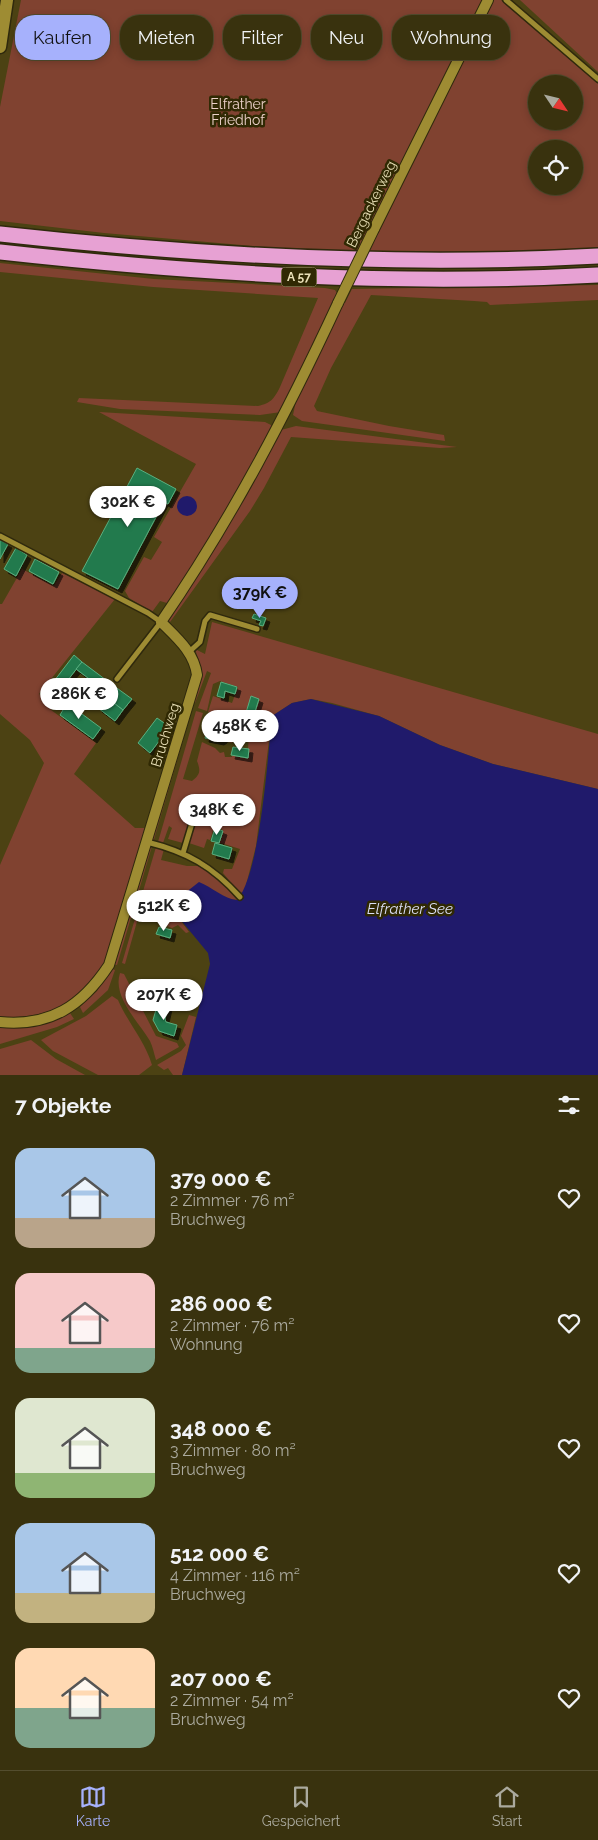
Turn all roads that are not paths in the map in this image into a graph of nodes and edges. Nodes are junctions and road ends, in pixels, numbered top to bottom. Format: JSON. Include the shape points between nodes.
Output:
{"nodes":[{"id":1,"x":7,"y":0,"type":"edge"},
{"id":2,"x":488,"y":0,"type":"edge"},
{"id":3,"x":506,"y":0,"type":"edge"},
{"id":4,"x":0,"y":47,"type":"edge"},
{"id":5,"x":598,"y":79,"type":"edge"},
{"id":6,"x":0,"y":234,"type":"edge"},
{"id":7,"x":0,"y":252,"type":"edge"},
{"id":8,"x":598,"y":256,"type":"edge"},
{"id":9,"x":598,"y":275,"type":"edge"},
{"id":10,"x":0,"y":536,"type":"edge"},
{"id":11,"x":161,"y":622,"type":"junction"},
{"id":12,"x":257,"y":629,"type":"dead end"},
{"id":13,"x":189,"y":652,"type":"junction"},
{"id":14,"x":117,"y":679,"type":"dead end"},
{"id":15,"x":199,"y":800,"type":"dead end"},
{"id":16,"x":147,"y":842,"type":"junction"},
{"id":17,"x":183,"y":853,"type":"junction"},
{"id":18,"x":240,"y":897,"type":"dead end"},
{"id":19,"x":0,"y":1022,"type":"edge"}],
"edges":[{"from":1,"to":4,"type":"main road"},
{"from":2,"to":11,"type":"street","name":"Bergackerweg","bridge":true,"via":[[282,420],[236,505]]},
{"from":3,"to":5,"type":"lane"},
{"from":6,"to":8,"type":"highway","number":"A 57","via":[[259,257],[369,260]]},
{"from":7,"to":9,"type":"highway","number":"A 57","via":[[127,266],[259,275],[371,278]]},
{"from":10,"to":11,"type":"lane"},
{"from":11,"to":13,"type":"street","name":"Bruchweg"},
{"from":11,"to":14,"type":"lane"},
{"from":12,"to":13,"type":"lane","via":[[210,616],[205,621],[200,642]]},
{"from":13,"to":16,"type":"street","name":"Bruchweg","via":[[196,663],[197,675]]},
{"from":15,"to":17,"type":"lane"},
{"from":16,"to":17,"type":"lane"},
{"from":16,"to":19,"type":"street","name":"Bruchweg","via":[[110,962],[97,984],[59,1014],[36,1022]]},
{"from":17,"to":18,"type":"lane","via":[[207,865]]}]}
